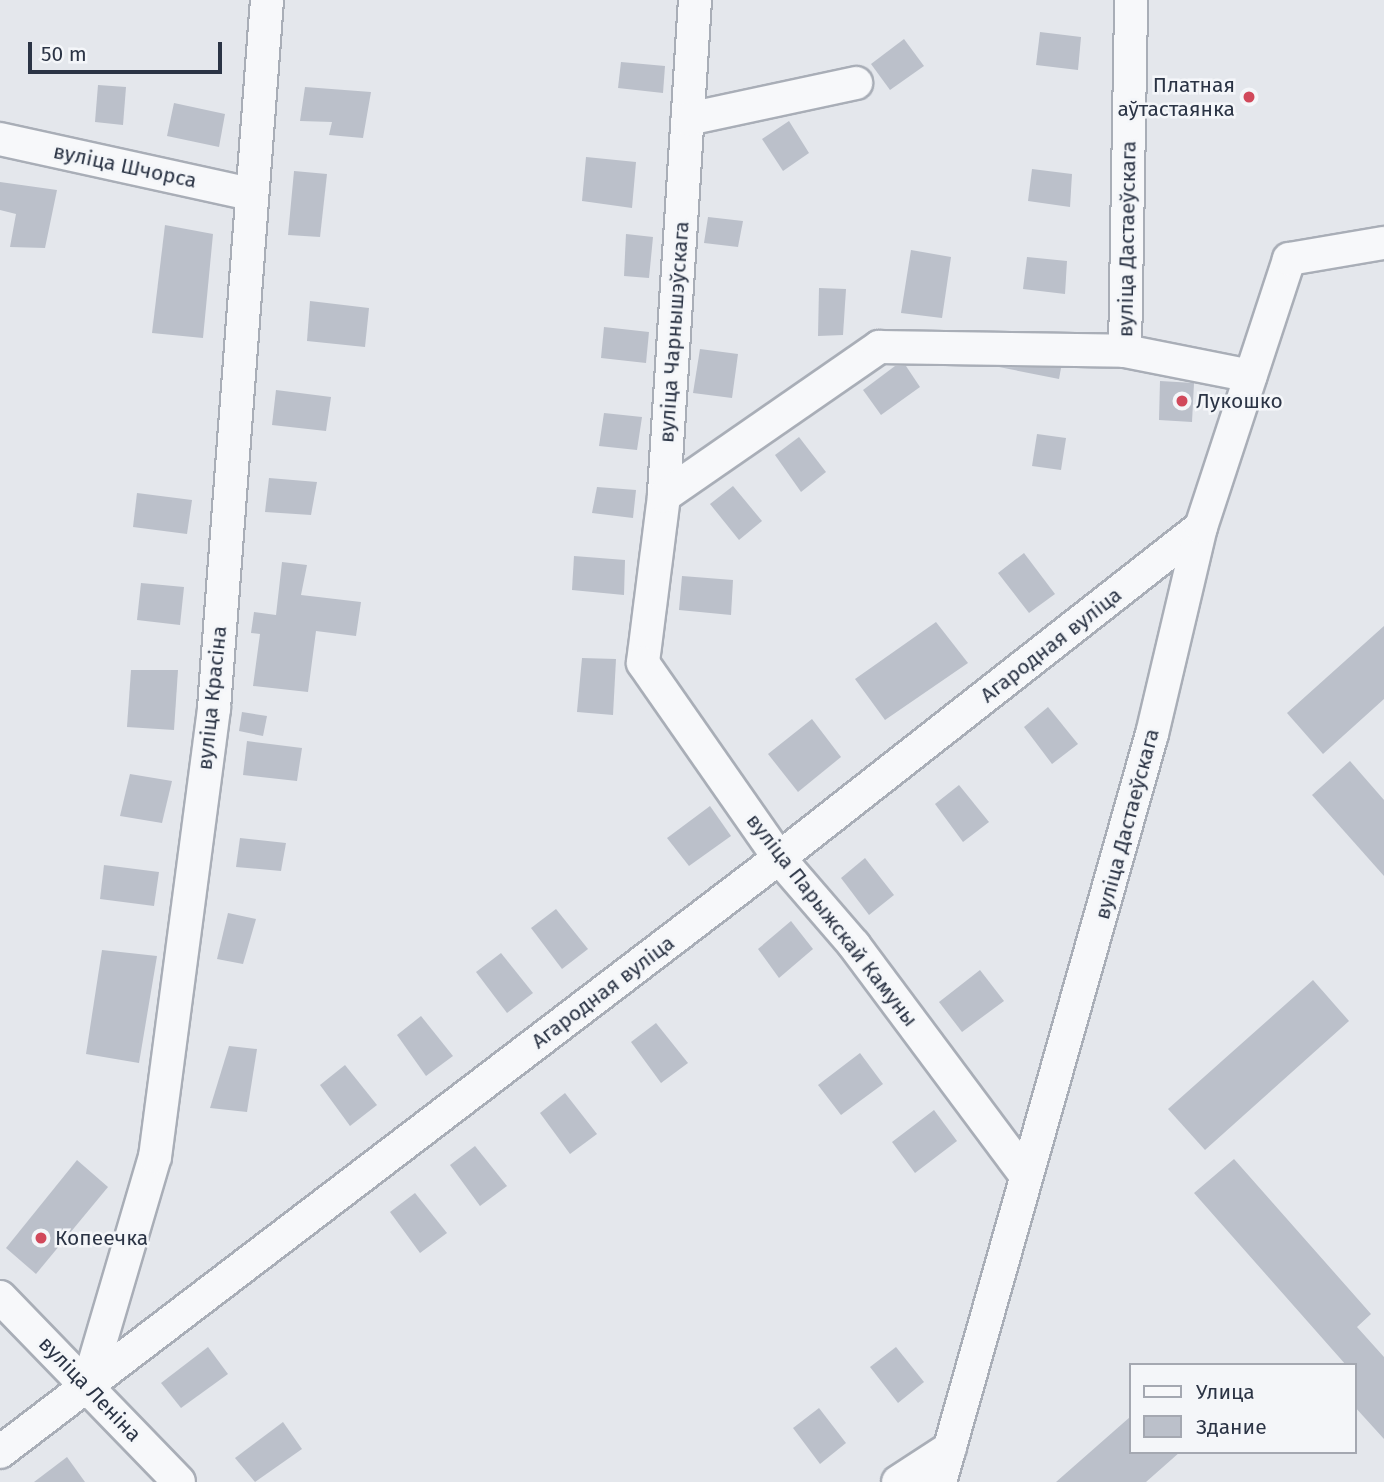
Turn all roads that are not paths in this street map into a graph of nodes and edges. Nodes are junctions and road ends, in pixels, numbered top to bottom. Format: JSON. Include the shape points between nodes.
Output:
{"nodes":[{"id":1,"x":267,"y":0,"type":"edge"},
{"id":2,"x":695,"y":0,"type":"edge"},
{"id":3,"x":1131,"y":0,"type":"edge"},
{"id":4,"x":856,"y":83,"type":"dead end"},
{"id":5,"x":688,"y":120,"type":"junction"},
{"id":6,"x":0,"y":139,"type":"edge"},
{"id":7,"x":250,"y":194,"type":"junction"},
{"id":8,"x":1384,"y":243,"type":"edge"},
{"id":9,"x":1125,"y":351,"type":"junction"},
{"id":10,"x":1251,"y":376,"type":"junction"},
{"id":11,"x":664,"y":496,"type":"junction"},
{"id":12,"x":1200,"y":527,"type":"junction"},
{"id":13,"x":643,"y":663,"type":"joint"},
{"id":14,"x":779,"y":858,"type":"junction"},
{"id":15,"x":1026,"y":1174,"type":"junction"},
{"id":16,"x":0,"y":1297,"type":"edge"},
{"id":17,"x":88,"y":1384,"type":"junction"},
{"id":18,"x":950,"y":1448,"type":"junction"},
{"id":19,"x":0,"y":1452,"type":"edge"},
{"id":20,"x":179,"y":1482,"type":"edge"},
{"id":21,"x":898,"y":1482,"type":"edge"},
{"id":22,"x":940,"y":1482,"type":"edge"}],
"edges":[{"from":1,"to":7,"type":"street","name":"вуліца Красіна"},
{"from":2,"to":5,"type":"street","name":"вуліца Чарнышэўскага"},
{"from":3,"to":9,"type":"street","name":"вуліца Дастаеўскага"},
{"from":4,"to":5,"type":"street"},
{"from":5,"to":11,"type":"street","name":"вуліца Чарнышэўскага"},
{"from":6,"to":7,"type":"street","name":"вуліца Шчорса"},
{"from":7,"to":17,"type":"street","name":"вуліца Красіна","via":[[214,708],[157,1143]]},
{"from":8,"to":10,"type":"street","name":"вуліца Дастаеўскага","via":[[1289,260]]},
{"from":9,"to":10,"type":"street"},
{"from":9,"to":11,"type":"street","via":[[879,348]]},
{"from":10,"to":12,"type":"street","name":"вуліца Дастаеўскага"},
{"from":11,"to":13,"type":"street","name":"вуліца Чарнышэўскага"},
{"from":12,"to":14,"type":"street","name":"Агародная вуліца"},
{"from":12,"to":15,"type":"street","name":"вуліца Дастаеўскага","via":[[1152,734]]},
{"from":13,"to":14,"type":"street","name":"вуліца Парыжскай Камуны"},
{"from":14,"to":15,"type":"street","name":"вуліца Парыжскай Камуны","via":[[854,945]]},
{"from":14,"to":17,"type":"street","name":"Агародная вуліца"},
{"from":15,"to":18,"type":"street","name":"вуліца Дастаеўскага"},
{"from":16,"to":17,"type":"street","name":"вуліца Леніна"},
{"from":17,"to":19,"type":"street","name":"Агародная вуліца"},
{"from":17,"to":20,"type":"street","name":"вуліца Леніна"},
{"from":18,"to":21,"type":"street"},
{"from":18,"to":22,"type":"street","name":"вуліца Дастаеўскага"}]}
